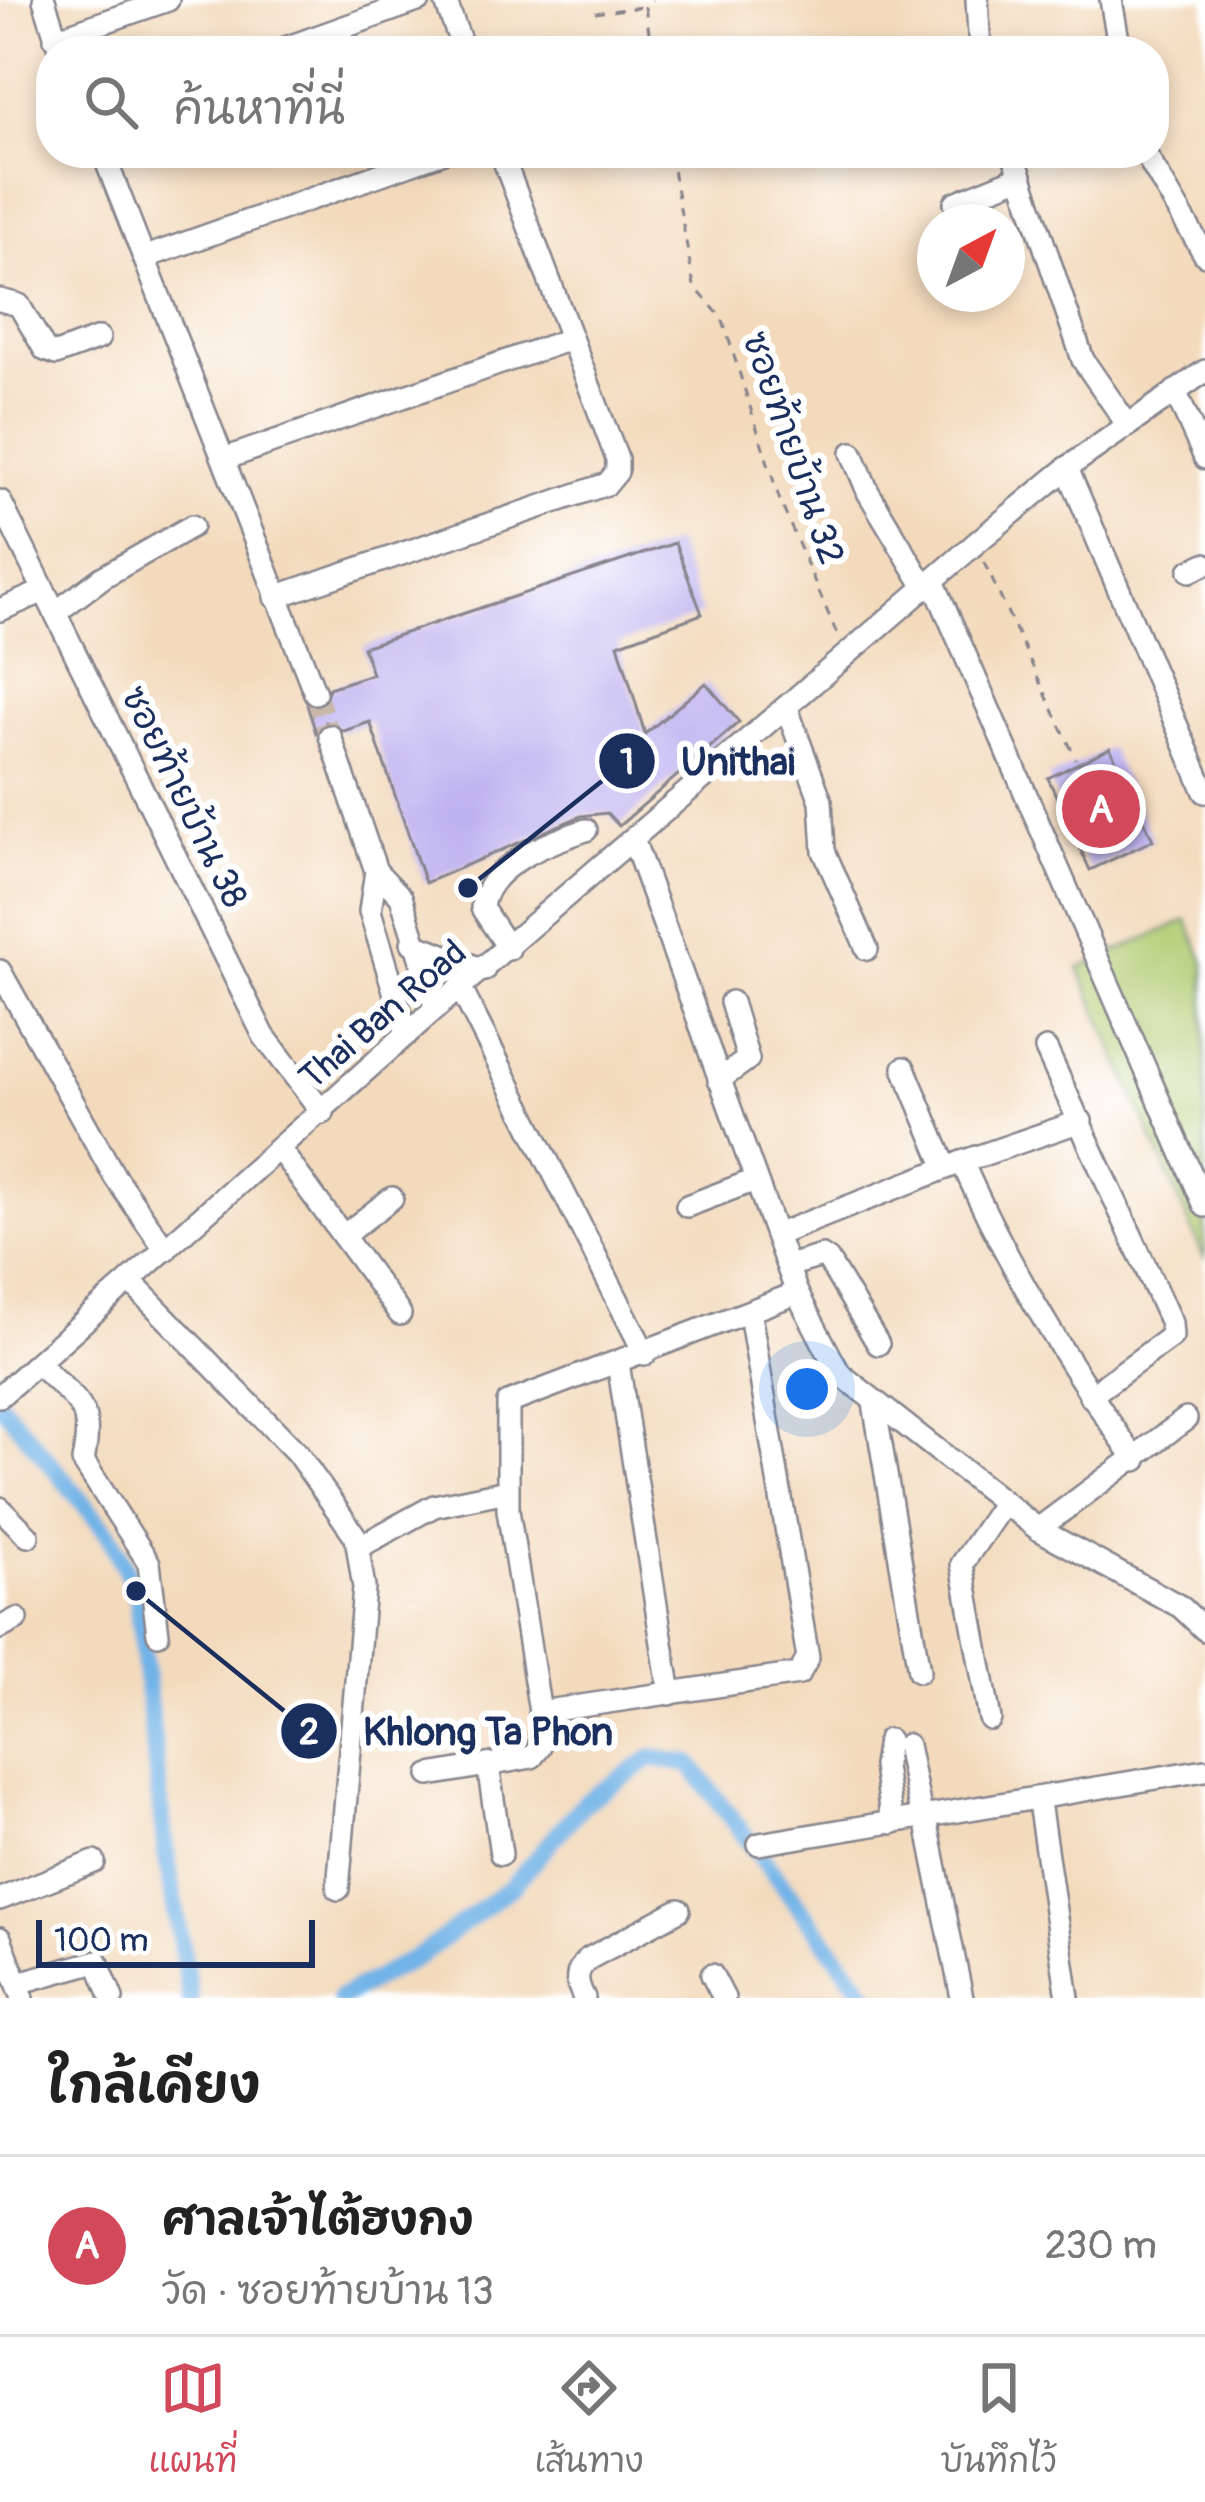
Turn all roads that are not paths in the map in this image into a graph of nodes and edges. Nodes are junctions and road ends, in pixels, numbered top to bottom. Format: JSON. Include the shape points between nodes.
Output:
{"nodes":[{"id":1,"x":44,"y":0,"type":"edge"},
{"id":2,"x":168,"y":0,"type":"edge"},
{"id":3,"x":420,"y":0,"type":"edge"},
{"id":4,"x":445,"y":0,"type":"edge"},
{"id":5,"x":977,"y":0,"type":"edge"},
{"id":6,"x":1111,"y":0,"type":"edge"},
{"id":7,"x":55,"y":36,"type":"edge"},
{"id":8,"x":80,"y":36,"type":"edge"},
{"id":9,"x":319,"y":36,"type":"edge"},
{"id":10,"x":458,"y":36,"type":"edge"},
{"id":11,"x":979,"y":36,"type":"edge"},
{"id":12,"x":1117,"y":36,"type":"edge"},
{"id":13,"x":109,"y":168,"type":"edge"},
{"id":14,"x":398,"y":168,"type":"edge"},
{"id":15,"x":507,"y":168,"type":"edge"},
{"id":16,"x":1018,"y":168,"type":"edge"},
{"id":17,"x":1154,"y":168,"type":"edge"},
{"id":18,"x":1021,"y":176,"type":"junction"},
{"id":19,"x":955,"y":203,"type":"dead end"},
{"id":20,"x":1201,"y":242,"type":"edge"},
{"id":21,"x":146,"y":257,"type":"junction"},
{"id":22,"x":0,"y":300,"type":"edge"},
{"id":23,"x":99,"y":338,"type":"dead end"},
{"id":24,"x":570,"y":339,"type":"junction"},
{"id":25,"x":1205,"y":371,"type":"edge"},
{"id":26,"x":1175,"y":391,"type":"junction"},
{"id":27,"x":1127,"y":424,"type":"junction"},
{"id":28,"x":852,"y":453,"type":"dead end"},
{"id":29,"x":1205,"y":458,"type":"edge"},
{"id":30,"x":224,"y":459,"type":"junction"},
{"id":31,"x":1067,"y":468,"type":"junction"},
{"id":32,"x":0,"y":501,"type":"edge"},
{"id":33,"x":192,"y":526,"type":"dead end"},
{"id":34,"x":11,"y":546,"type":"edge"},
{"id":35,"x":929,"y":584,"type":"junction"},
{"id":36,"x":44,"y":591,"type":"junction"},
{"id":37,"x":275,"y":597,"type":"junction"},
{"id":38,"x":0,"y":610,"type":"edge"},
{"id":39,"x":55,"y":613,"type":"junction"},
{"id":40,"x":315,"y":693,"type":"tunnel mouth"},
{"id":41,"x":787,"y":709,"type":"junction"},
{"id":42,"x":329,"y":736,"type":"tunnel mouth"},
{"id":43,"x":1205,"y":792,"type":"edge"},
{"id":44,"x":586,"y":830,"type":"dead end"},
{"id":45,"x":633,"y":839,"type":"junction"},
{"id":46,"x":376,"y":872,"type":"junction"},
{"id":47,"x":412,"y":943,"type":"junction"},
{"id":48,"x":867,"y":949,"type":"dead end"},
{"id":49,"x":509,"y":950,"type":"junction"},
{"id":50,"x":484,"y":970,"type":"junction"},
{"id":51,"x":0,"y":971,"type":"edge"},
{"id":52,"x":461,"y":989,"type":"junction"},
{"id":53,"x":730,"y":1002,"type":"dead end"},
{"id":54,"x":436,"y":1008,"type":"junction"},
{"id":55,"x":407,"y":1034,"type":"junction"},
{"id":56,"x":1046,"y":1049,"type":"dead end"},
{"id":57,"x":904,"y":1068,"type":"dead end"},
{"id":58,"x":719,"y":1080,"type":"junction"},
{"id":59,"x":323,"y":1113,"type":"junction"},
{"id":60,"x":1081,"y":1121,"type":"junction"},
{"id":61,"x":280,"y":1150,"type":"junction"},
{"id":62,"x":954,"y":1165,"type":"junction"},
{"id":63,"x":755,"y":1180,"type":"junction"},
{"id":64,"x":392,"y":1198,"type":"dead end"},
{"id":65,"x":687,"y":1206,"type":"dead end"},
{"id":66,"x":1205,"y":1206,"type":"edge"},
{"id":67,"x":776,"y":1235,"type":"junction"},
{"id":68,"x":343,"y":1236,"type":"junction"},
{"id":69,"x":166,"y":1250,"type":"junction"},
{"id":70,"x":788,"y":1266,"type":"junction"},
{"id":71,"x":130,"y":1281,"type":"junction"},
{"id":72,"x":797,"y":1293,"type":"junction"},
{"id":73,"x":400,"y":1314,"type":"dead end"},
{"id":74,"x":750,"y":1314,"type":"junction"},
{"id":75,"x":878,"y":1344,"type":"dead end"},
{"id":76,"x":645,"y":1354,"type":"junction"},
{"id":77,"x":38,"y":1363,"type":"junction"},
{"id":78,"x":618,"y":1363,"type":"junction"},
{"id":79,"x":0,"y":1396,"type":"edge"},
{"id":80,"x":1090,"y":1396,"type":"junction"},
{"id":81,"x":874,"y":1403,"type":"junction"},
{"id":82,"x":1186,"y":1419,"type":"dead end"},
{"id":83,"x":1136,"y":1460,"type":"junction"},
{"id":84,"x":507,"y":1491,"type":"junction"},
{"id":85,"x":1003,"y":1504,"type":"junction"},
{"id":86,"x":0,"y":1508,"type":"edge"},
{"id":87,"x":1038,"y":1529,"type":"junction"},
{"id":88,"x":28,"y":1536,"type":"dead end"},
{"id":89,"x":358,"y":1547,"type":"junction"},
{"id":90,"x":1205,"y":1630,"type":"edge"},
{"id":91,"x":158,"y":1634,"type":"dead end"},
{"id":92,"x":919,"y":1671,"type":"dead end"},
{"id":93,"x":670,"y":1694,"type":"junction"},
{"id":94,"x":540,"y":1712,"type":"junction"},
{"id":95,"x":990,"y":1719,"type":"dead end"},
{"id":96,"x":488,"y":1765,"type":"junction"},
{"id":97,"x":1205,"y":1770,"type":"edge"},
{"id":98,"x":430,"y":1775,"type":"dead end"},
{"id":99,"x":1039,"y":1802,"type":"junction"},
{"id":100,"x":924,"y":1819,"type":"junction"},
{"id":101,"x":892,"y":1823,"type":"junction"},
{"id":102,"x":759,"y":1844,"type":"dead end"},
{"id":103,"x":501,"y":1854,"type":"dead end"},
{"id":104,"x":94,"y":1862,"type":"dead end"},
{"id":105,"x":338,"y":1889,"type":"dead end"},
{"id":106,"x":0,"y":1899,"type":"edge"},
{"id":107,"x":680,"y":1910,"type":"dead end"},
{"id":108,"x":0,"y":1938,"type":"edge"},
{"id":109,"x":712,"y":1975,"type":"dead end"},
{"id":110,"x":20,"y":1990,"type":"edge"},
{"id":111,"x":112,"y":1998,"type":"edge"},
{"id":112,"x":584,"y":1998,"type":"edge"},
{"id":113,"x":724,"y":1998,"type":"edge"},
{"id":114,"x":962,"y":1998,"type":"edge"},
{"id":115,"x":1068,"y":1998,"type":"edge"}],
"edges":[{"from":1,"to":7,"type":"street"},
{"from":2,"to":8,"type":"street"},
{"from":3,"to":9,"type":"street"},
{"from":4,"to":10,"type":"street"},
{"from":5,"to":11,"type":"street"},
{"from":6,"to":12,"type":"street"},
{"from":13,"to":21,"type":"street"},
{"from":14,"to":21,"type":"street"},
{"from":15,"to":24,"type":"street"},
{"from":16,"to":18,"type":"street"},
{"from":17,"to":20,"type":"street"},
{"from":18,"to":19,"type":"street"},
{"from":18,"to":27,"type":"street","via":[[1083,360]]},
{"from":21,"to":30,"type":"street"},
{"from":22,"to":23,"type":"street","via":[[19,305],[45,350],[56,354]]},
{"from":24,"to":30,"type":"street"},
{"from":24,"to":37,"type":"street","via":[[617,459],[607,484]]},
{"from":25,"to":26,"type":"street","name":"Thai Ban Road"},
{"from":26,"to":27,"type":"street","name":"Thai Ban Road"},
{"from":26,"to":29,"type":"street"},
{"from":27,"to":31,"type":"street","name":"Thai Ban Road"},
{"from":28,"to":35,"type":"street","via":[[868,493]]},
{"from":30,"to":37,"type":"street"},
{"from":31,"to":35,"type":"street","name":"Thai Ban Road"},
{"from":31,"to":43,"type":"street"},
{"from":32,"to":34,"type":"street","name":"ซอยท้ายบ้าน 38"},
{"from":33,"to":39,"type":"street"},
{"from":34,"to":36,"type":"street","name":"ซอยท้ายบ้าน 38"},
{"from":35,"to":41,"type":"street","name":"Thai Ban Road"},
{"from":35,"to":66,"type":"street"},
{"from":36,"to":38,"type":"street"},
{"from":36,"to":39,"type":"street","name":"ซอยท้ายบ้าน 38"},
{"from":37,"to":40,"type":"street"},
{"from":39,"to":59,"type":"street","name":"ซอยท้ายบ้าน 38","via":[[264,1036]]},
{"from":41,"to":45,"type":"street","name":"Thai Ban Road"},
{"from":41,"to":48,"type":"street","via":[[821,801],[824,851]]},
{"from":42,"to":46,"type":"street"},
{"from":44,"to":49,"type":"street","via":[[489,883],[482,908]]},
{"from":45,"to":49,"type":"street","name":"Thai Ban Road"},
{"from":45,"to":58,"type":"street"},
{"from":46,"to":47,"type":"street","via":[[401,897]]},
{"from":46,"to":55,"type":"street","via":[[370,910]]},
{"from":47,"to":50,"type":"street"},
{"from":47,"to":54,"type":"street"},
{"from":49,"to":50,"type":"street","name":"Thai Ban Road"},
{"from":50,"to":52,"type":"street","name":"Thai Ban Road"},
{"from":51,"to":69,"type":"street"},
{"from":52,"to":54,"type":"street","name":"Thai Ban Road"},
{"from":52,"to":76,"type":"street"},
{"from":53,"to":58,"type":"street","via":[[748,1060]]},
{"from":54,"to":55,"type":"street","name":"Thai Ban Road"},
{"from":55,"to":59,"type":"street","name":"Thai Ban Road"},
{"from":56,"to":60,"type":"street"},
{"from":57,"to":62,"type":"street"},
{"from":58,"to":63,"type":"street"},
{"from":59,"to":61,"type":"street","name":"Thai Ban Road"},
{"from":60,"to":62,"type":"street"},
{"from":60,"to":80,"type":"street","via":[[1172,1336]]},
{"from":61,"to":68,"type":"street"},
{"from":61,"to":69,"type":"street","name":"Thai Ban Road"},
{"from":62,"to":67,"type":"street"},
{"from":62,"to":80,"type":"street"},
{"from":63,"to":65,"type":"street"},
{"from":63,"to":67,"type":"street"},
{"from":64,"to":68,"type":"street"},
{"from":67,"to":70,"type":"street"},
{"from":68,"to":73,"type":"street"},
{"from":69,"to":71,"type":"street","name":"Thai Ban Road"},
{"from":70,"to":72,"type":"street"},
{"from":70,"to":75,"type":"street","via":[[829,1260]]},
{"from":71,"to":77,"type":"street","name":"Thai Ban Road"},
{"from":71,"to":89,"type":"street","via":[[297,1454]]},
{"from":72,"to":74,"type":"street"},
{"from":72,"to":81,"type":"street","via":[[839,1373]]},
{"from":74,"to":76,"type":"street"},
{"from":74,"to":93,"type":"street","via":[[808,1658],[799,1674]]},
{"from":76,"to":78,"type":"street"},
{"from":77,"to":79,"type":"street","name":"Thai Ban Road"},
{"from":77,"to":91,"type":"street","via":[[87,1416],[83,1461],[149,1563]]},
{"from":78,"to":84,"type":"street","via":[[508,1403]]},
{"from":78,"to":93,"type":"street"},
{"from":80,"to":83,"type":"street"},
{"from":81,"to":85,"type":"street"},
{"from":81,"to":92,"type":"street"},
{"from":82,"to":83,"type":"street"},
{"from":83,"to":87,"type":"street"},
{"from":84,"to":89,"type":"street","via":[[434,1507]]},
{"from":84,"to":94,"type":"street"},
{"from":85,"to":87,"type":"street"},
{"from":85,"to":95,"type":"street","via":[[962,1564]]},
{"from":86,"to":88,"type":"street"},
{"from":87,"to":90,"type":"street","via":[[1181,1607]]},
{"from":89,"to":105,"type":"street","via":[[364,1588]]},
{"from":93,"to":94,"type":"street"},
{"from":94,"to":96,"type":"street","via":[[536,1754]]},
{"from":96,"to":98,"type":"street"},
{"from":96,"to":103,"type":"street"},
{"from":97,"to":99,"type":"street"},
{"from":99,"to":100,"type":"street"},
{"from":99,"to":115,"type":"street"},
{"from":100,"to":101,"type":"street"},
{"from":100,"to":101,"type":"street","via":[[898,1742],[884,1766]]},
{"from":100,"to":114,"type":"street"},
{"from":101,"to":102,"type":"street"},
{"from":104,"to":106,"type":"street"},
{"from":107,"to":112,"type":"street","via":[[579,1967]]},
{"from":108,"to":110,"type":"street"},
{"from":109,"to":113,"type":"street"},
{"from":110,"to":111,"type":"street","via":[[97,1960]]}]}
